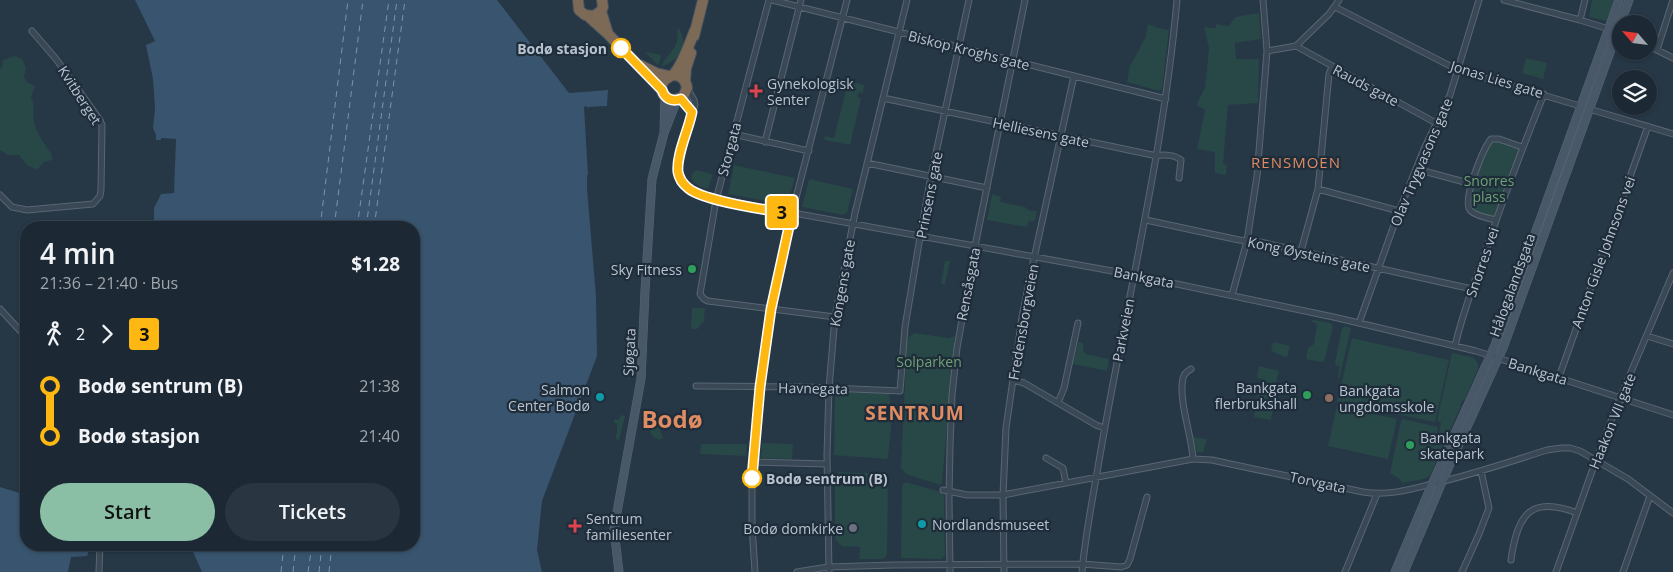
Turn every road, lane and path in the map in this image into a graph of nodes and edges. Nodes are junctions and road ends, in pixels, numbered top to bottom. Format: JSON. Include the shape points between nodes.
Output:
{"nodes":[{"id":1,"x":578,"y":0,"type":"edge"},
{"id":2,"x":602,"y":0,"type":"edge"},
{"id":3,"x":703,"y":0,"type":"edge"},
{"id":4,"x":770,"y":0,"type":"edge"},
{"id":5,"x":802,"y":0,"type":"edge"},
{"id":6,"x":847,"y":0,"type":"edge"},
{"id":7,"x":907,"y":0,"type":"edge"},
{"id":8,"x":969,"y":0,"type":"edge"},
{"id":9,"x":1024,"y":0,"type":"edge"},
{"id":10,"x":1177,"y":0,"type":"edge"},
{"id":11,"x":1263,"y":0,"type":"edge"},
{"id":12,"x":1339,"y":0,"type":"edge"},
{"id":13,"x":1479,"y":0,"type":"edge"},
{"id":14,"x":1504,"y":0,"type":"edge"},
{"id":15,"x":1585,"y":0,"type":"edge"},
{"id":16,"x":1619,"y":0,"type":"edge"},
{"id":17,"x":1628,"y":0,"type":"edge"},
{"id":18,"x":1673,"y":0,"type":"edge"},
{"id":19,"x":800,"y":7,"type":"junction"},
{"id":20,"x":1335,"y":7,"type":"junction"},
{"id":21,"x":601,"y":11,"type":"junction"},
{"id":22,"x":1618,"y":15,"type":"edge"},
{"id":23,"x":1622,"y":15,"type":"edge"},
{"id":24,"x":588,"y":16,"type":"junction"},
{"id":25,"x":843,"y":18,"type":"junction"},
{"id":26,"x":1580,"y":20,"type":"junction"},
{"id":27,"x":695,"y":30,"type":"junction"},
{"id":28,"x":1612,"y":30,"type":"edge"},
{"id":29,"x":32,"y":31,"type":"dead end"},
{"id":30,"x":899,"y":32,"type":"junction"},
{"id":31,"x":608,"y":34,"type":"junction"},
{"id":32,"x":1612,"y":41,"type":"edge"},
{"id":33,"x":1296,"y":46,"type":"junction"},
{"id":34,"x":959,"y":47,"type":"junction"},
{"id":35,"x":1658,"y":47,"type":"edge"},
{"id":36,"x":1658,"y":50,"type":"edge"},
{"id":37,"x":1267,"y":51,"type":"junction"},
{"id":38,"x":1673,"y":58,"type":"edge"},
{"id":39,"x":1013,"y":60,"type":"junction"},
{"id":40,"x":635,"y":62,"type":"junction"},
{"id":41,"x":1332,"y":67,"type":"junction"},
{"id":42,"x":1458,"y":70,"type":"junction"},
{"id":43,"x":671,"y":76,"type":"junction"},
{"id":44,"x":1074,"y":76,"type":"junction"},
{"id":45,"x":686,"y":85,"type":"junction"},
{"id":46,"x":663,"y":93,"type":"junction"},
{"id":47,"x":1544,"y":94,"type":"junction"},
{"id":48,"x":883,"y":98,"type":"junction"},
{"id":49,"x":679,"y":99,"type":"junction"},
{"id":50,"x":1166,"y":99,"type":"junction"},
{"id":51,"x":1584,"y":108,"type":"junction"},
{"id":52,"x":692,"y":112,"type":"junction"},
{"id":53,"x":945,"y":112,"type":"junction"},
{"id":54,"x":1436,"y":123,"type":"junction"},
{"id":55,"x":1000,"y":124,"type":"junction"},
{"id":56,"x":1648,"y":126,"type":"junction"},
{"id":57,"x":664,"y":133,"type":"junction"},
{"id":58,"x":733,"y":134,"type":"junction"},
{"id":59,"x":1673,"y":134,"type":"edge"},
{"id":60,"x":1060,"y":135,"type":"junction"},
{"id":61,"x":764,"y":142,"type":"junction"},
{"id":62,"x":1522,"y":147,"type":"junction"},
{"id":63,"x":809,"y":151,"type":"junction"},
{"id":64,"x":1157,"y":156,"type":"junction"},
{"id":65,"x":868,"y":163,"type":"junction"},
{"id":66,"x":1416,"y":169,"type":"junction"},
{"id":67,"x":931,"y":176,"type":"junction"},
{"id":68,"x":1179,"y":178,"type":"dead end"},
{"id":69,"x":1472,"y":184,"type":"junction"},
{"id":70,"x":987,"y":188,"type":"junction"},
{"id":71,"x":1318,"y":189,"type":"junction"},
{"id":72,"x":0,"y":195,"type":"edge"},
{"id":73,"x":716,"y":200,"type":"junction"},
{"id":74,"x":1399,"y":211,"type":"junction"},
{"id":75,"x":792,"y":213,"type":"junction"},
{"id":76,"x":1146,"y":220,"type":"junction"},
{"id":77,"x":1496,"y":220,"type":"junction"},
{"id":78,"x":853,"y":224,"type":"junction"},
{"id":79,"x":920,"y":237,"type":"junction"},
{"id":80,"x":1247,"y":241,"type":"junction"},
{"id":81,"x":975,"y":246,"type":"junction"},
{"id":82,"x":1301,"y":251,"type":"junction"},
{"id":83,"x":1034,"y":256,"type":"junction"},
{"id":84,"x":1378,"y":268,"type":"junction"},
{"id":85,"x":1673,"y":273,"type":"edge"},
{"id":86,"x":1134,"y":275,"type":"junction"},
{"id":87,"x":1472,"y":289,"type":"junction"},
{"id":88,"x":1232,"y":295,"type":"junction"},
{"id":89,"x":0,"y":309,"type":"edge"},
{"id":90,"x":771,"y":309,"type":"junction"},
{"id":91,"x":835,"y":317,"type":"junction"},
{"id":92,"x":1078,"y":323,"type":"dead end"},
{"id":93,"x":1359,"y":323,"type":"junction"},
{"id":94,"x":20,"y":330,"type":"edge"},
{"id":95,"x":1647,"y":336,"type":"junction"},
{"id":96,"x":1673,"y":344,"type":"edge"},
{"id":97,"x":1455,"y":346,"type":"junction"},
{"id":98,"x":1494,"y":357,"type":"junction"},
{"id":99,"x":1191,"y":369,"type":"dead end"},
{"id":100,"x":1559,"y":377,"type":"junction"},
{"id":101,"x":1013,"y":380,"type":"junction"},
{"id":102,"x":696,"y":386,"type":"dead end"},
{"id":103,"x":760,"y":387,"type":"junction"},
{"id":104,"x":829,"y":388,"type":"junction"},
{"id":105,"x":900,"y":391,"type":"joint"},
{"id":106,"x":1620,"y":398,"type":"junction"},
{"id":107,"x":1058,"y":403,"type":"junction"},
{"id":108,"x":1673,"y":415,"type":"edge"},
{"id":109,"x":1104,"y":428,"type":"junction"},
{"id":110,"x":1046,"y":458,"type":"dead end"},
{"id":111,"x":1194,"y":459,"type":"junction"},
{"id":112,"x":1596,"y":460,"type":"junction"},
{"id":113,"x":753,"y":462,"type":"junction"},
{"id":114,"x":827,"y":464,"type":"junction"},
{"id":115,"x":1481,"y":471,"type":"junction"},
{"id":116,"x":1096,"y":476,"type":"junction"},
{"id":117,"x":1442,"y":482,"type":"junction"},
{"id":118,"x":1066,"y":483,"type":"junction"},
{"id":119,"x":1432,"y":484,"type":"junction"},
{"id":120,"x":943,"y":490,"type":"dead end"},
{"id":121,"x":949,"y":492,"type":"junction"},
{"id":122,"x":1377,"y":494,"type":"junction"},
{"id":123,"x":1003,"y":495,"type":"junction"},
{"id":124,"x":1650,"y":496,"type":"junction"},
{"id":125,"x":1147,"y":498,"type":"dead end"},
{"id":126,"x":1577,"y":513,"type":"junction"},
{"id":127,"x":1673,"y":513,"type":"edge"},
{"id":128,"x":100,"y":551,"type":"edge"},
{"id":129,"x":1511,"y":560,"type":"dead end"},
{"id":130,"x":1082,"y":564,"type":"junction"},
{"id":131,"x":893,"y":565,"type":"junction"},
{"id":132,"x":950,"y":566,"type":"junction"},
{"id":133,"x":1003,"y":569,"type":"edge"},
{"id":134,"x":828,"y":570,"type":"edge"},
{"id":135,"x":99,"y":572,"type":"edge"},
{"id":136,"x":619,"y":572,"type":"edge"},
{"id":137,"x":756,"y":572,"type":"edge"},
{"id":138,"x":797,"y":572,"type":"edge"},
{"id":139,"x":893,"y":572,"type":"edge"},
{"id":140,"x":950,"y":572,"type":"edge"},
{"id":141,"x":1082,"y":572,"type":"edge"},
{"id":142,"x":1346,"y":572,"type":"edge"},
{"id":143,"x":1395,"y":572,"type":"edge"},
{"id":144,"x":1404,"y":572,"type":"edge"},
{"id":145,"x":1462,"y":572,"type":"edge"},
{"id":146,"x":1556,"y":572,"type":"edge"},
{"id":147,"x":1622,"y":572,"type":"edge"}],
"edges":[{"from":1,"to":24,"type":"highway","via":[[579,10]]},
{"from":2,"to":21,"type":"highway"},
{"from":3,"to":27,"type":"highway","name":"Sjøgata"},
{"from":4,"to":19,"type":"street","name":"Biskop Kroghs gate"},
{"from":4,"to":58,"type":"street","name":"Storgata"},
{"from":5,"to":19,"type":"street"},
{"from":6,"to":25,"type":"street"},
{"from":7,"to":30,"type":"street","name":"Kongens gate"},
{"from":8,"to":34,"type":"street","name":"Prinsens gate"},
{"from":9,"to":39,"type":"street","name":"Rensåsgata"},
{"from":10,"to":50,"type":"street","name":"Parkveien"},
{"from":11,"to":37,"type":"street"},
{"from":12,"to":20,"type":"street"},
{"from":13,"to":42,"type":"street","name":"Olav Trygvasons gate"},
{"from":14,"to":26,"type":"street"},
{"from":15,"to":26,"type":"street"},
{"from":16,"to":22,"type":"street","name":"Hålogalandsgata"},
{"from":17,"to":23,"type":"street","name":"Hålogalandsgata"},
{"from":18,"to":35,"type":"street"},
{"from":19,"to":25,"type":"street","name":"Biskop Kroghs gate"},
{"from":19,"to":61,"type":"street"},
{"from":20,"to":33,"type":"street"},
{"from":20,"to":42,"type":"street","name":"Jonas Lies gate"},
{"from":21,"to":24,"type":"highway"},
{"from":21,"to":31,"type":"highway"},
{"from":24,"to":31,"type":"highway"},
{"from":25,"to":30,"type":"street","name":"Biskop Kroghs gate"},
{"from":25,"to":63,"type":"street"},
{"from":26,"to":28,"type":"street"},
{"from":27,"to":43,"type":"highway","name":"Sjøgata"},
{"from":27,"to":45,"type":"highway","name":"Sjøgata","via":[[686,68]]},
{"from":29,"to":72,"type":"street","name":"Kvitberget","via":[[100,120],[101,190],[97,200],[88,205],[27,210],[12,207]]},
{"from":30,"to":34,"type":"street","name":"Biskop Kroghs gate"},
{"from":30,"to":48,"type":"street","name":"Kongens gate"},
{"from":31,"to":40,"type":"highway"},
{"from":32,"to":51,"type":"street","name":"Hålogalandsgata"},
{"from":33,"to":37,"type":"street"},
{"from":33,"to":41,"type":"street","name":"Rauds gate"},
{"from":34,"to":39,"type":"street","name":"Biskop Kroghs gate"},
{"from":34,"to":53,"type":"street","name":"Prinsens gate"},
{"from":36,"to":38,"type":"street"},
{"from":37,"to":80,"type":"street","via":[[1257,176]]},
{"from":39,"to":44,"type":"street","name":"Biskop Kroghs gate"},
{"from":39,"to":55,"type":"street","name":"Rensåsgata"},
{"from":40,"to":43,"type":"highway"},
{"from":40,"to":46,"type":"highway"},
{"from":41,"to":54,"type":"street","name":"Rauds gate"},
{"from":41,"to":71,"type":"street"},
{"from":42,"to":47,"type":"street","name":"Jonas Lies gate"},
{"from":42,"to":54,"type":"street","name":"Olav Trygvasons gate"},
{"from":43,"to":45,"type":"highway","via":[[679,76]]},
{"from":43,"to":46,"type":"highway","name":"Sjøgata","via":[[663,82]]},
{"from":44,"to":50,"type":"street","name":"Biskop Kroghs gate"},
{"from":44,"to":60,"type":"street","name":"Fredensborgveien"},
{"from":45,"to":49,"type":"highway","name":"Sjøgata","via":[[685,94]]},
{"from":45,"to":52,"type":"street","via":[[694,100]]},
{"from":46,"to":49,"type":"highway","via":[[669,99]]},
{"from":46,"to":57,"type":"street","name":"Sjøgata"},
{"from":47,"to":51,"type":"street","name":"Jonas Lies gate"},
{"from":47,"to":62,"type":"street","name":"Snorres vei"},
{"from":48,"to":53,"type":"street","name":"Helliesens gate"},
{"from":48,"to":65,"type":"street","name":"Kongens gate"},
{"from":49,"to":52,"type":"street"},
{"from":49,"to":57,"type":"street","name":"Sjøgata"},
{"from":50,"to":64,"type":"street","name":"Parkveien"},
{"from":51,"to":56,"type":"street","name":"Jonas Lies gate"},
{"from":51,"to":98,"type":"street","name":"Hålogalandsgata"},
{"from":52,"to":73,"type":"street","name":"Bankgata","via":[[679,159],[679,176],[693,192]]},
{"from":53,"to":55,"type":"street","name":"Helliesens gate"},
{"from":53,"to":67,"type":"street","name":"Prinsens gate"},
{"from":54,"to":66,"type":"street","name":"Olav Trygvasons gate"},
{"from":55,"to":60,"type":"street","name":"Helliesens gate"},
{"from":55,"to":70,"type":"street","name":"Rensåsgata"},
{"from":56,"to":59,"type":"street","name":"Jonas Lies gate"},
{"from":56,"to":100,"type":"street","name":"Anton Gisle Johnsons vei"},
{"from":57,"to":136,"type":"street","name":"Sjøgata","via":[[652,184],[642,380],[614,529]]},
{"from":58,"to":61,"type":"street"},
{"from":58,"to":73,"type":"street","name":"Storgata"},
{"from":60,"to":64,"type":"street","name":"Helliesens gate"},
{"from":60,"to":83,"type":"street","name":"Fredensborgveien"},
{"from":61,"to":63,"type":"street"},
{"from":62,"to":69,"type":"street","via":[[1491,139]]},
{"from":62,"to":77,"type":"street","name":"Snorres vei"},
{"from":63,"to":75,"type":"street"},
{"from":64,"to":68,"type":"street","name":"Helliesens gate","via":[[1178,157]]},
{"from":64,"to":76,"type":"street","name":"Parkveien"},
{"from":65,"to":67,"type":"street"},
{"from":65,"to":78,"type":"street","name":"Kongens gate"},
{"from":66,"to":69,"type":"street"},
{"from":66,"to":74,"type":"street","name":"Olav Trygvasons gate"},
{"from":67,"to":70,"type":"street"},
{"from":67,"to":79,"type":"street","name":"Prinsens gate"},
{"from":69,"to":77,"type":"street","via":[[1468,208],[1473,213]]},
{"from":70,"to":81,"type":"street","name":"Rensåsgata"},
{"from":71,"to":74,"type":"street"},
{"from":71,"to":82,"type":"street"},
{"from":73,"to":75,"type":"street","name":"Bankgata"},
{"from":73,"to":90,"type":"street","name":"Storgata","via":[[700,294],[704,299]]},
{"from":74,"to":84,"type":"street","name":"Olav Trygvasons gate"},
{"from":75,"to":78,"type":"street","name":"Bankgata"},
{"from":75,"to":90,"type":"street"},
{"from":76,"to":80,"type":"street","name":"Kong Øysteins gate"},
{"from":76,"to":86,"type":"street","name":"Parkveien"},
{"from":77,"to":87,"type":"street","name":"Snorres vei"},
{"from":78,"to":79,"type":"street","name":"Bankgata"},
{"from":78,"to":91,"type":"street","name":"Kongens gate"},
{"from":79,"to":81,"type":"street","name":"Bankgata"},
{"from":79,"to":105,"type":"street","name":"Prinsens gate","via":[[905,327]]},
{"from":80,"to":82,"type":"street","name":"Kong Øysteins gate"},
{"from":80,"to":88,"type":"street"},
{"from":81,"to":83,"type":"street","name":"Bankgata"},
{"from":81,"to":121,"type":"street","name":"Rensåsgata","via":[[955,363]]},
{"from":82,"to":84,"type":"street","name":"Kong Øysteins gate"},
{"from":83,"to":86,"type":"street","name":"Bankgata"},
{"from":83,"to":101,"type":"street","name":"Fredensborgveien"},
{"from":84,"to":87,"type":"street","name":"Kong Øysteins gate"},
{"from":84,"to":93,"type":"street","name":"Olav Trygvasons gate"},
{"from":85,"to":95,"type":"street","name":"Haakon VII gate"},
{"from":86,"to":88,"type":"street","name":"Bankgata"},
{"from":86,"to":109,"type":"street","name":"Parkveien"},
{"from":87,"to":97,"type":"street","name":"Snorres vei"},
{"from":88,"to":93,"type":"street","name":"Bankgata"},
{"from":89,"to":94,"type":"street"},
{"from":90,"to":91,"type":"street"},
{"from":90,"to":103,"type":"street"},
{"from":91,"to":104,"type":"street","name":"Kongens gate"},
{"from":92,"to":107,"type":"street"},
{"from":93,"to":97,"type":"street","name":"Bankgata"},
{"from":95,"to":96,"type":"street"},
{"from":95,"to":106,"type":"street","name":"Haakon VII gate"},
{"from":97,"to":98,"type":"street","name":"Bankgata"},
{"from":98,"to":100,"type":"street","name":"Bankgata"},
{"from":98,"to":117,"type":"street","name":"Hålogalandsgata"},
{"from":98,"to":119,"type":"street","name":"Hålogalandsgata"},
{"from":99,"to":111,"type":"street","via":[[1183,377],[1183,392]]},
{"from":100,"to":106,"type":"street","name":"Bankgata"},
{"from":101,"to":107,"type":"street"},
{"from":101,"to":123,"type":"street","name":"Fredensborgveien","via":[[1006,428]]},
{"from":102,"to":103,"type":"street","name":"Havnegata"},
{"from":103,"to":104,"type":"street","name":"Havnegata"},
{"from":103,"to":113,"type":"street"},
{"from":104,"to":105,"type":"street","name":"Havnegata"},
{"from":104,"to":114,"type":"street","name":"Kongens gate"},
{"from":106,"to":108,"type":"street","name":"Bankgata"},
{"from":106,"to":112,"type":"street","name":"Haakon VII gate"},
{"from":107,"to":109,"type":"street"},
{"from":109,"to":116,"type":"street","name":"Parkveien"},
{"from":110,"to":118,"type":"street","via":[[1062,468]]},
{"from":111,"to":116,"type":"street","name":"Torvgata"},
{"from":111,"to":122,"type":"street","name":"Torvgata","via":[[1235,464]]},
{"from":112,"to":115,"type":"street","name":"Torvgata","via":[[1580,451],[1561,448]]},
{"from":112,"to":124,"type":"street","name":"Torvgata"},
{"from":112,"to":126,"type":"street","name":"Haakon VII gate"},
{"from":113,"to":114,"type":"street"},
{"from":113,"to":137,"type":"street","via":[[752,526]]},
{"from":114,"to":134,"type":"street","name":"Kongens gate"},
{"from":115,"to":117,"type":"street","name":"Torvgata"},
{"from":115,"to":145,"type":"street","via":[[1489,508]]},
{"from":116,"to":118,"type":"street","name":"Torvgata"},
{"from":116,"to":130,"type":"street","name":"Parkveien"},
{"from":117,"to":119,"type":"street","name":"Torvgata"},
{"from":117,"to":144,"type":"street","name":"Hålogalandsgata"},
{"from":118,"to":123,"type":"street","name":"Torvgata"},
{"from":119,"to":122,"type":"street","name":"Torvgata"},
{"from":119,"to":143,"type":"street","name":"Hålogalandsgata"},
{"from":120,"to":121,"type":"street","name":"Torvgata"},
{"from":121,"to":123,"type":"street","name":"Torvgata"},
{"from":121,"to":132,"type":"street","name":"Rensåsgata"},
{"from":122,"to":142,"type":"street"},
{"from":123,"to":133,"type":"street","name":"Fredensborgveien"},
{"from":124,"to":127,"type":"street","name":"Torvgata"},
{"from":124,"to":147,"type":"street"},
{"from":125,"to":130,"type":"street","via":[[1129,563],[1118,567]]},
{"from":126,"to":129,"type":"street","via":[[1540,506],[1526,514],[1514,540]]},
{"from":126,"to":146,"type":"street","name":"Haakon VII gate"},
{"from":128,"to":135,"type":"street"},
{"from":130,"to":133,"type":"street"},
{"from":130,"to":141,"type":"street","name":"Parkveien"},
{"from":131,"to":132,"type":"street"},
{"from":131,"to":134,"type":"street"},
{"from":131,"to":139,"type":"street"},
{"from":132,"to":133,"type":"street"},
{"from":132,"to":140,"type":"street","name":"Rensåsgata"},
{"from":134,"to":138,"type":"street"}]}
